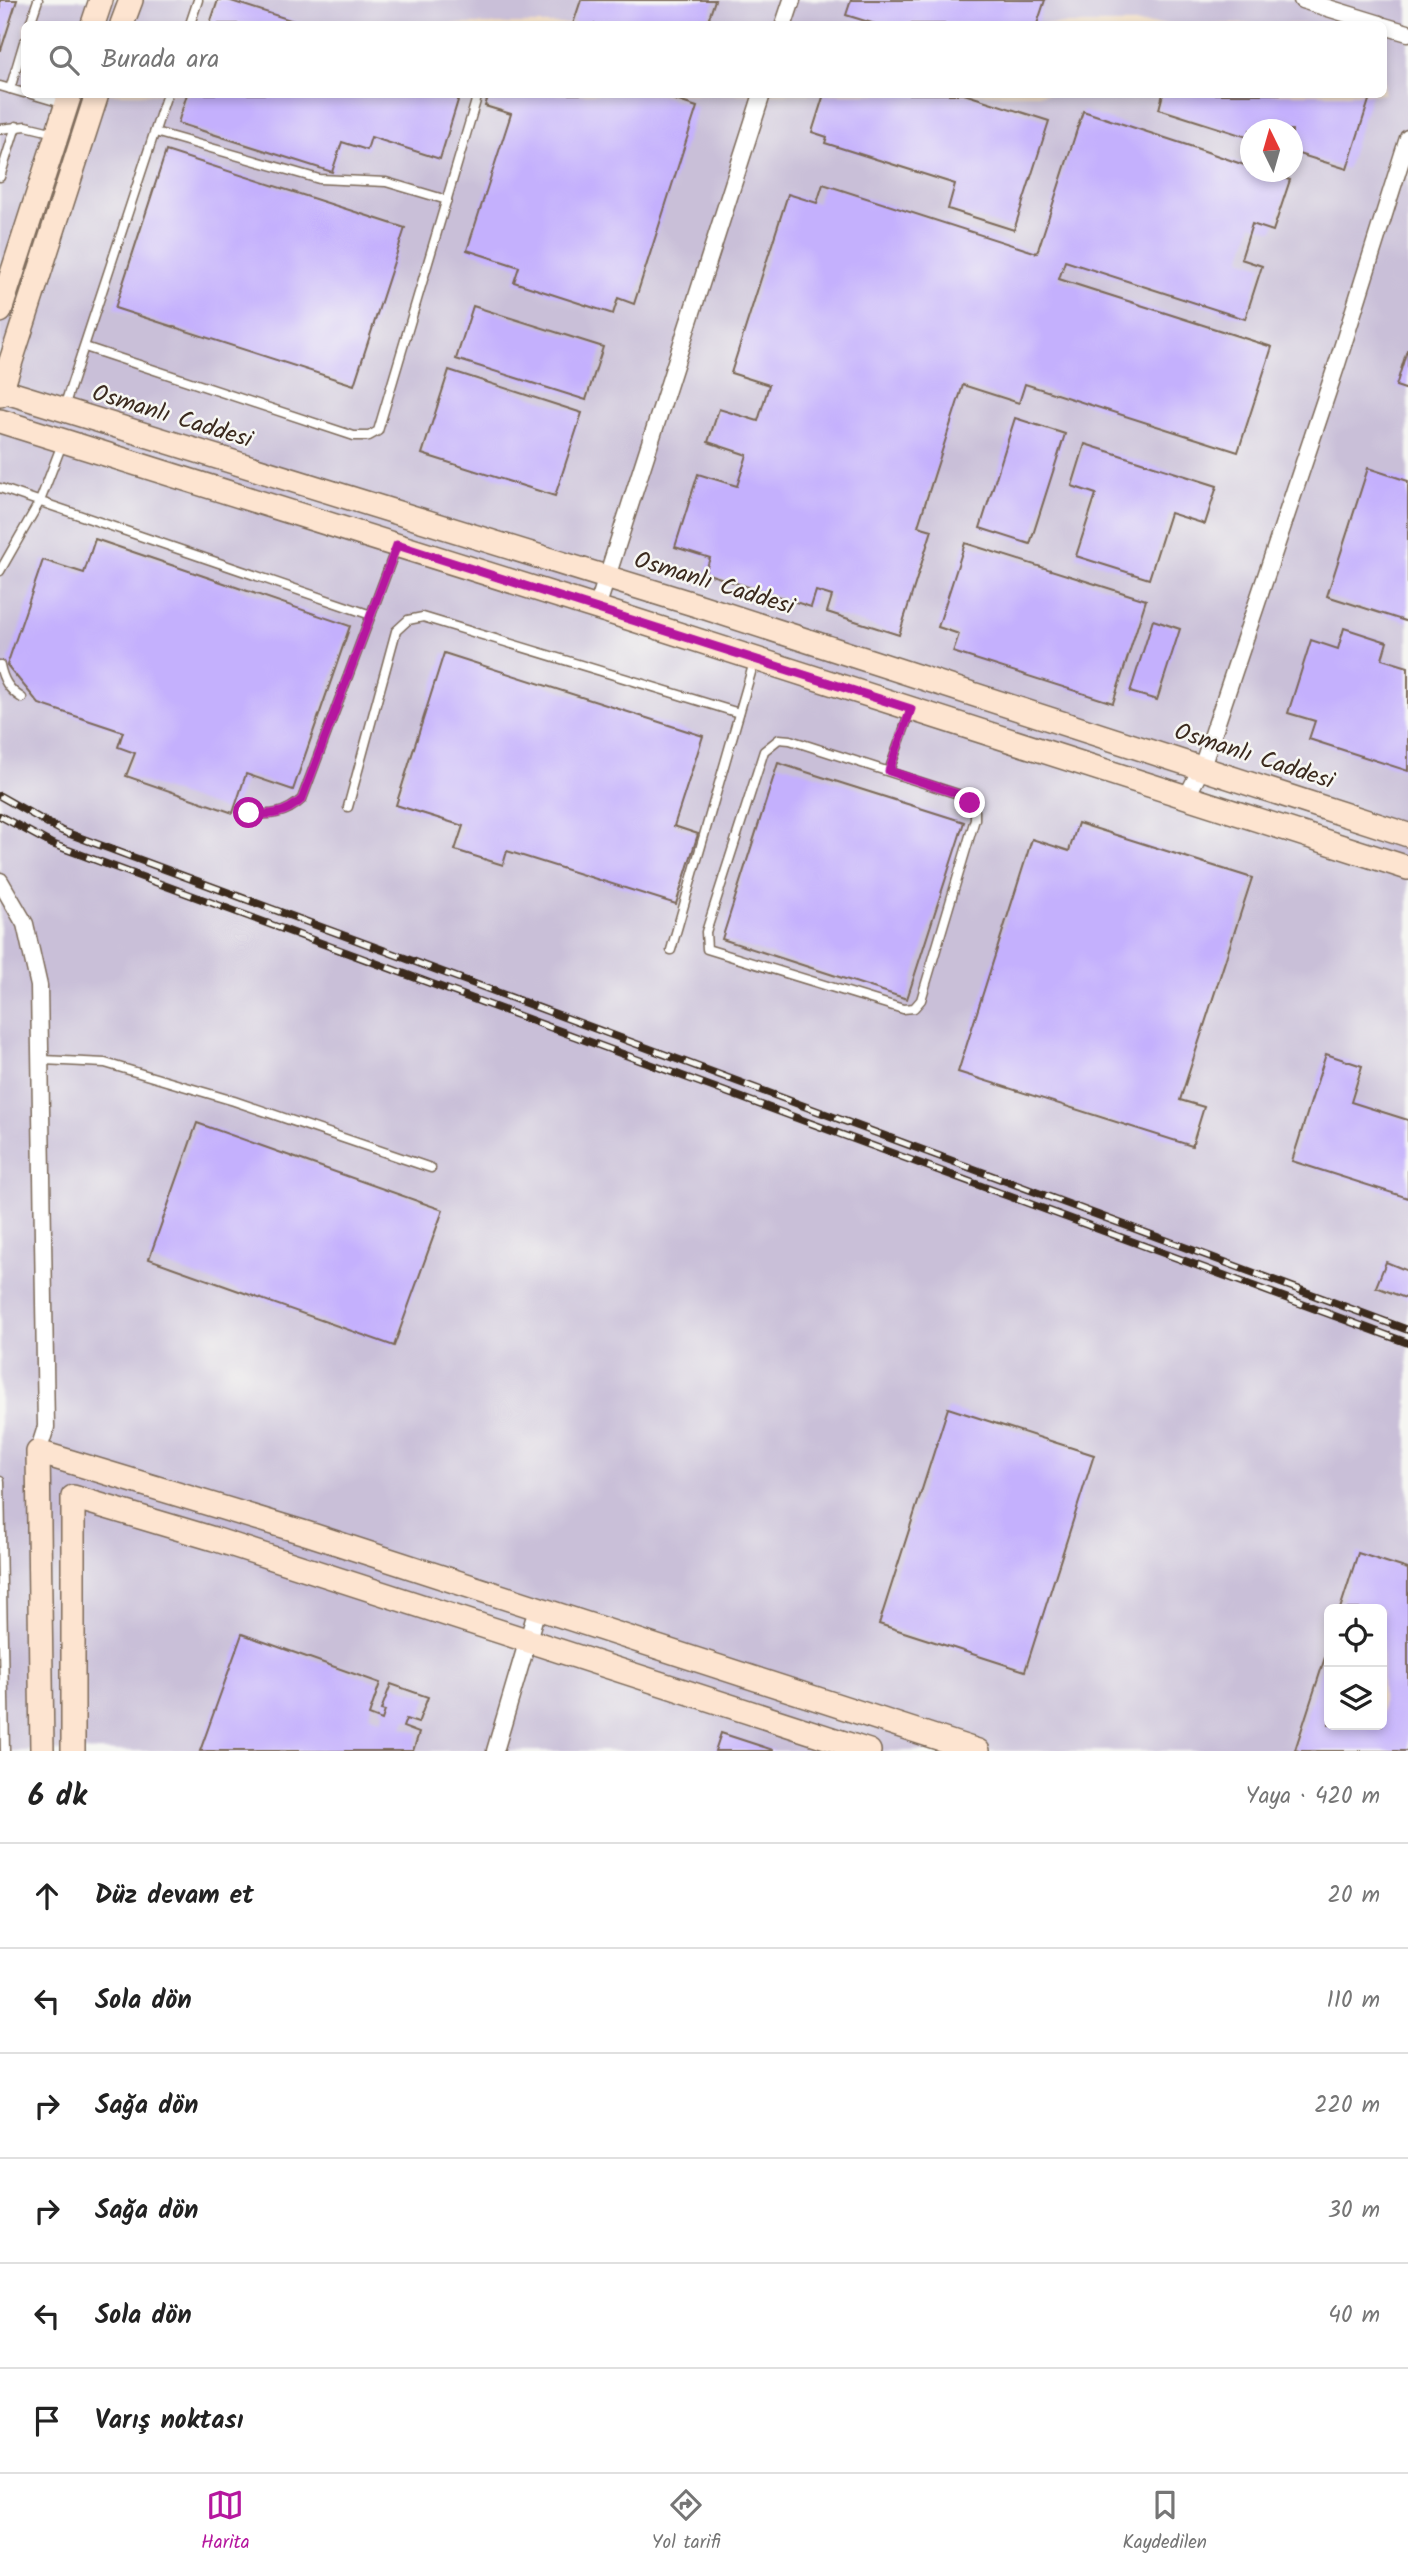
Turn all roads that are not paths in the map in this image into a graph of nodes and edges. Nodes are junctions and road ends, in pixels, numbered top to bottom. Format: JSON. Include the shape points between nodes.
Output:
{"nodes":[{"id":1,"x":38,"y":0,"type":"edge"},
{"id":2,"x":101,"y":0,"type":"edge"},
{"id":3,"x":131,"y":0,"type":"edge"},
{"id":4,"x":198,"y":0,"type":"edge"},
{"id":5,"x":792,"y":0,"type":"edge"},
{"id":6,"x":1302,"y":0,"type":"edge"},
{"id":7,"x":31,"y":21,"type":"edge"},
{"id":8,"x":94,"y":21,"type":"edge"},
{"id":9,"x":123,"y":21,"type":"edge"},
{"id":10,"x":191,"y":21,"type":"edge"},
{"id":11,"x":786,"y":21,"type":"edge"},
{"id":12,"x":1369,"y":21,"type":"edge"},
{"id":13,"x":1387,"y":27,"type":"edge"},
{"id":14,"x":1408,"y":33,"type":"edge"},
{"id":15,"x":21,"y":53,"type":"edge"},
{"id":16,"x":0,"y":86,"type":"edge"},
{"id":17,"x":10,"y":89,"type":"junction"},
{"id":18,"x":21,"y":92,"type":"edge"},
{"id":19,"x":96,"y":98,"type":"edge"},
{"id":20,"x":166,"y":98,"type":"edge"},
{"id":21,"x":477,"y":98,"type":"edge"},
{"id":22,"x":761,"y":98,"type":"edge"},
{"id":23,"x":69,"y":100,"type":"edge"},
{"id":24,"x":16,"y":126,"type":"junction"},
{"id":25,"x":0,"y":128,"type":"edge"},
{"id":26,"x":155,"y":132,"type":"junction"},
{"id":27,"x":58,"y":133,"type":"junction"},
{"id":28,"x":1408,"y":138,"type":"edge"},
{"id":29,"x":0,"y":177,"type":"edge"},
{"id":30,"x":446,"y":200,"type":"junction"},
{"id":31,"x":0,"y":311,"type":"edge"},
{"id":32,"x":85,"y":347,"type":"junction"},
{"id":33,"x":6,"y":354,"type":"edge"},
{"id":34,"x":1,"y":392,"type":"edge"},
{"id":35,"x":62,"y":411,"type":"junction"},
{"id":36,"x":0,"y":421,"type":"edge"},
{"id":37,"x":63,"y":442,"type":"junction"},
{"id":38,"x":0,"y":488,"type":"edge"},
{"id":39,"x":40,"y":501,"type":"junction"},
{"id":40,"x":397,"y":545,"type":"junction"},
{"id":41,"x":0,"y":571,"type":"edge"},
{"id":42,"x":608,"y":578,"type":"junction"},
{"id":43,"x":597,"y":608,"type":"junction"},
{"id":44,"x":371,"y":615,"type":"junction"},
{"id":45,"x":755,"y":659,"type":"junction"},
{"id":46,"x":0,"y":665,"type":"edge"},
{"id":47,"x":949,"y":686,"type":"junction"},
{"id":48,"x":22,"y":698,"type":"dead end"},
{"id":49,"x":911,"y":709,"type":"junction"},
{"id":50,"x":739,"y":713,"type":"junction"},
{"id":51,"x":938,"y":718,"type":"junction"},
{"id":52,"x":1202,"y":767,"type":"junction"},
{"id":53,"x":889,"y":771,"type":"junction"},
{"id":54,"x":1186,"y":798,"type":"junction"},
{"id":55,"x":348,"y":807,"type":"dead end"},
{"id":56,"x":249,"y":813,"type":"dead end"},
{"id":57,"x":1408,"y":835,"type":"edge"},
{"id":58,"x":1408,"y":868,"type":"edge"},
{"id":59,"x":0,"y":881,"type":"edge"},
{"id":60,"x":671,"y":950,"type":"dead end"},
{"id":61,"x":43,"y":1060,"type":"junction"},
{"id":62,"x":431,"y":1168,"type":"dead end"},
{"id":63,"x":38,"y":1452,"type":"junction"},
{"id":64,"x":74,"y":1465,"type":"junction"},
{"id":65,"x":0,"y":1480,"type":"edge"},
{"id":66,"x":38,"y":1487,"type":"junction"},
{"id":67,"x":73,"y":1497,"type":"junction"},
{"id":68,"x":537,"y":1609,"type":"junction"},
{"id":69,"x":2,"y":1615,"type":"edge"},
{"id":70,"x":527,"y":1639,"type":"junction"},
{"id":71,"x":5,"y":1751,"type":"edge"},
{"id":72,"x":42,"y":1751,"type":"edge"},
{"id":73,"x":73,"y":1751,"type":"edge"},
{"id":74,"x":495,"y":1751,"type":"edge"},
{"id":75,"x":869,"y":1751,"type":"edge"},
{"id":76,"x":978,"y":1751,"type":"edge"}],
"edges":[{"from":1,"to":7,"type":"lane"},
{"from":2,"to":8,"type":"street"},
{"from":3,"to":9,"type":"street"},
{"from":4,"to":10,"type":"lane"},
{"from":5,"to":11,"type":"street"},
{"from":6,"to":12,"type":"street"},
{"from":13,"to":14,"type":"street"},
{"from":15,"to":17,"type":"lane"},
{"from":16,"to":17,"type":"lane"},
{"from":17,"to":18,"type":"lane"},
{"from":19,"to":33,"type":"street"},
{"from":20,"to":26,"type":"lane"},
{"from":21,"to":30,"type":"lane"},
{"from":22,"to":42,"type":"street"},
{"from":23,"to":27,"type":"street"},
{"from":24,"to":25,"type":"lane"},
{"from":24,"to":27,"type":"lane"},
{"from":24,"to":29,"type":"lane"},
{"from":26,"to":30,"type":"lane","via":[[319,179],[386,182]]},
{"from":26,"to":32,"type":"lane"},
{"from":27,"to":31,"type":"street"},
{"from":28,"to":52,"type":"street"},
{"from":30,"to":32,"type":"lane","via":[[378,431],[369,436],[354,436]]},
{"from":32,"to":35,"type":"lane"},
{"from":33,"to":34,"type":"street"},
{"from":34,"to":35,"type":"street","name":"Osmanlı Caddesi"},
{"from":35,"to":42,"type":"street","name":"Osmanlı Caddesi"},
{"from":36,"to":37,"type":"street"},
{"from":37,"to":39,"type":"lane"},
{"from":37,"to":40,"type":"street"},
{"from":38,"to":39,"type":"lane"},
{"from":39,"to":41,"type":"lane"},
{"from":39,"to":44,"type":"lane"},
{"from":40,"to":43,"type":"street"},
{"from":40,"to":44,"type":"lane"},
{"from":42,"to":43,"type":"street"},
{"from":42,"to":47,"type":"street","name":"Osmanlı Caddesi"},
{"from":43,"to":45,"type":"street"},
{"from":44,"to":56,"type":"lane","via":[[302,799],[278,814]]},
{"from":45,"to":49,"type":"street"},
{"from":45,"to":50,"type":"lane"},
{"from":46,"to":48,"type":"lane","via":[[3,677]]},
{"from":47,"to":51,"type":"street"},
{"from":47,"to":52,"type":"street","name":"Osmanlı Caddesi"},
{"from":49,"to":51,"type":"street"},
{"from":49,"to":53,"type":"lane"},
{"from":50,"to":55,"type":"lane","via":[[415,618],[396,631]]},
{"from":50,"to":60,"type":"lane"},
{"from":51,"to":54,"type":"street"},
{"from":52,"to":54,"type":"street"},
{"from":52,"to":57,"type":"street","name":"Osmanlı Caddesi"},
{"from":53,"to":53,"type":"lane","via":[[961,795],[975,811],[915,1008],[903,1009],[707,949],[706,932],[764,751],[772,743],[790,740]]},
{"from":54,"to":58,"type":"street"},
{"from":59,"to":61,"type":"street","via":[[25,924],[34,952]]},
{"from":61,"to":62,"type":"lane","via":[[105,1063]]},
{"from":61,"to":63,"type":"street","via":[[47,1427]]},
{"from":63,"to":64,"type":"street"},
{"from":63,"to":66,"type":"street"},
{"from":64,"to":67,"type":"street"},
{"from":64,"to":68,"type":"street","via":[[309,1534]]},
{"from":65,"to":69,"type":"lane"},
{"from":66,"to":67,"type":"street"},
{"from":66,"to":72,"type":"street"},
{"from":67,"to":70,"type":"street"},
{"from":67,"to":73,"type":"street"},
{"from":68,"to":70,"type":"street"},
{"from":68,"to":76,"type":"street"},
{"from":69,"to":71,"type":"lane"},
{"from":70,"to":74,"type":"street"},
{"from":70,"to":75,"type":"street"}]}
